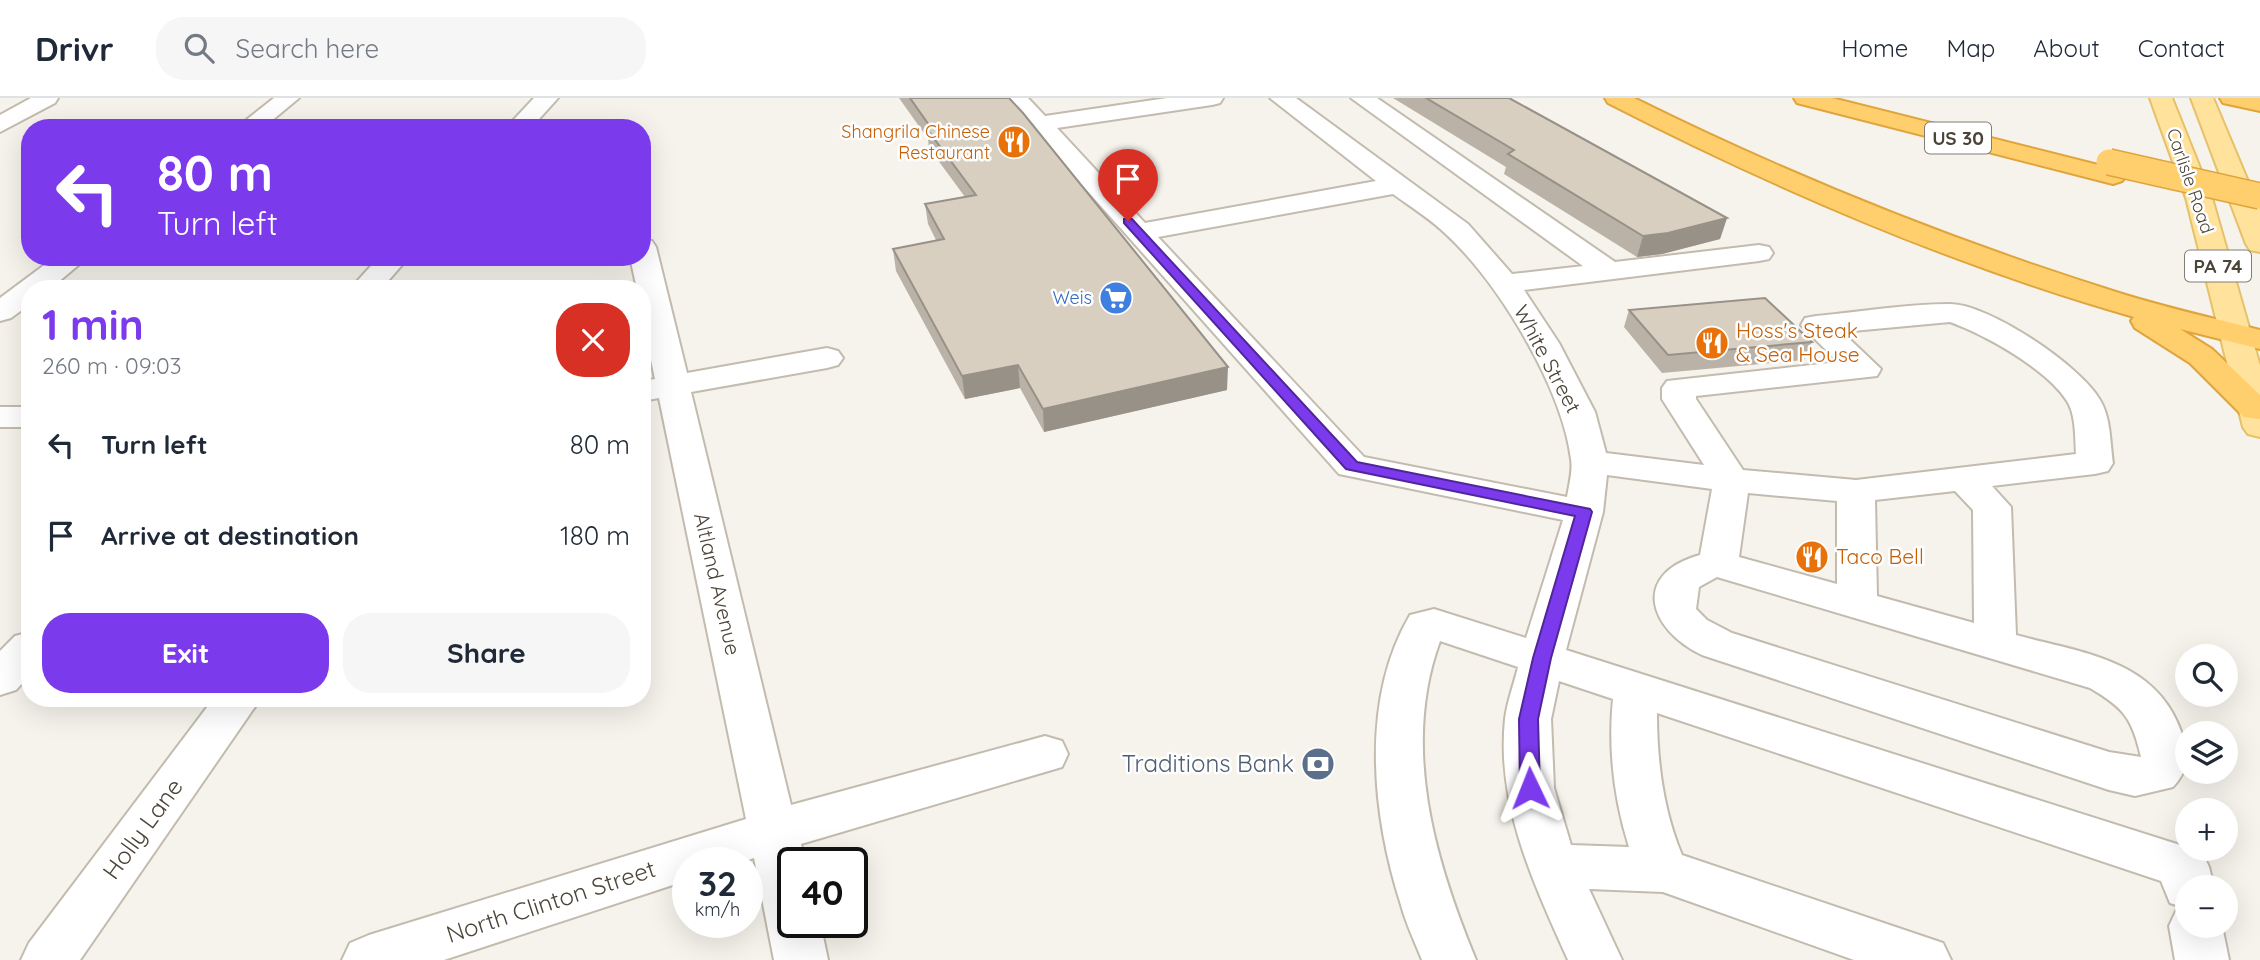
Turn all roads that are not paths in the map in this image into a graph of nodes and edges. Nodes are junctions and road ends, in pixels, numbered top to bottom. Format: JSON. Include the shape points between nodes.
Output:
{"nodes":[{"id":1,"x":47,"y":98,"type":"edge"},
{"id":2,"x":288,"y":98,"type":"edge"},
{"id":3,"x":547,"y":98,"type":"edge"},
{"id":4,"x":1016,"y":98,"type":"edge"},
{"id":5,"x":1212,"y":98,"type":"edge"},
{"id":6,"x":1281,"y":98,"type":"edge"},
{"id":7,"x":1362,"y":98,"type":"edge"},
{"id":8,"x":1616,"y":98,"type":"edge"},
{"id":9,"x":1805,"y":98,"type":"edge"},
{"id":10,"x":1860,"y":98,"type":"edge"},
{"id":11,"x":2161,"y":98,"type":"edge"},
{"id":12,"x":2202,"y":98,"type":"edge"},
{"id":13,"x":2231,"y":98,"type":"edge"},
{"id":14,"x":2260,"y":104,"type":"edge"},
{"id":15,"x":260,"y":119,"type":"edge"},
{"id":16,"x":527,"y":119,"type":"edge"},
{"id":17,"x":1040,"y":124,"type":"junction"},
{"id":18,"x":0,"y":125,"type":"edge"},
{"id":19,"x":2111,"y":169,"type":"junction"},
{"id":20,"x":1397,"y":185,"type":"junction"},
{"id":21,"x":2260,"y":196,"type":"edge"},
{"id":22,"x":2260,"y":210,"type":"edge"},
{"id":23,"x":1138,"y":232,"type":"junction"},
{"id":24,"x":2260,"y":244,"type":"edge"},
{"id":25,"x":1759,"y":253,"type":"dead end"},
{"id":26,"x":62,"y":266,"type":"edge"},
{"id":27,"x":387,"y":266,"type":"edge"},
{"id":28,"x":1612,"y":273,"type":"junction"},
{"id":29,"x":43,"y":280,"type":"edge"},
{"id":30,"x":373,"y":280,"type":"edge"},
{"id":31,"x":1505,"y":284,"type":"junction"},
{"id":32,"x":21,"y":296,"type":"edge"},
{"id":33,"x":2108,"y":299,"type":"junction"},
{"id":34,"x":0,"y":312,"type":"edge"},
{"id":35,"x":651,"y":332,"type":"edge"},
{"id":36,"x":2248,"y":337,"type":"edge"},
{"id":37,"x":827,"y":358,"type":"dead end"},
{"id":38,"x":657,"y":388,"type":"edge"},
{"id":39,"x":0,"y":417,"type":"edge"},
{"id":40,"x":21,"y":417,"type":"edge"},
{"id":41,"x":2258,"y":418,"type":"edge"},
{"id":42,"x":1590,"y":462,"type":"junction"},
{"id":43,"x":1732,"y":480,"type":"junction"},
{"id":44,"x":1965,"y":480,"type":"junction"},
{"id":45,"x":1856,"y":491,"type":"junction"},
{"id":46,"x":1584,"y":512,"type":"junction"},
{"id":47,"x":1718,"y":564,"type":"junction"},
{"id":48,"x":1857,"y":605,"type":"junction"},
{"id":49,"x":1995,"y":645,"type":"junction"},
{"id":50,"x":21,"y":657,"type":"edge"},
{"id":51,"x":1542,"y":658,"type":"junction"},
{"id":52,"x":0,"y":679,"type":"edge"},
{"id":53,"x":1636,"y":688,"type":"junction"},
{"id":54,"x":232,"y":707,"type":"edge"},
{"id":55,"x":1045,"y":754,"type":"dead end"},
{"id":56,"x":773,"y":831,"type":"junction"},
{"id":57,"x":777,"y":849,"type":"edge"},
{"id":58,"x":1552,"y":866,"type":"junction"},
{"id":59,"x":1663,"y":870,"type":"junction"},
{"id":60,"x":2186,"y":875,"type":"edge"},
{"id":61,"x":796,"y":938,"type":"edge"},
{"id":62,"x":2198,"y":938,"type":"edge"},
{"id":63,"x":1826,"y":943,"type":"edge"},
{"id":64,"x":48,"y":960,"type":"edge"},
{"id":65,"x":369,"y":960,"type":"edge"},
{"id":66,"x":801,"y":960,"type":"edge"},
{"id":67,"x":1449,"y":960,"type":"edge"},
{"id":68,"x":1595,"y":960,"type":"edge"},
{"id":69,"x":1924,"y":960,"type":"edge"},
{"id":70,"x":2202,"y":960,"type":"edge"}],
"edges":[{"from":1,"to":18,"type":"street"},
{"from":2,"to":15,"type":"street"},
{"from":3,"to":16,"type":"street"},
{"from":4,"to":17,"type":"street"},
{"from":5,"to":17,"type":"street"},
{"from":6,"to":20,"type":"street","name":"White Street"},
{"from":7,"to":28,"type":"street"},
{"from":8,"to":33,"type":"highway","via":[[1708,146],[1846,205]]},
{"from":9,"to":19,"type":"highway","name":"US 30","number":"US 30"},
{"from":10,"to":19,"type":"highway","name":"US 30","number":"US 30"},
{"from":11,"to":36,"type":"main road","name":"Carlisle Road","number":"PA 74"},
{"from":12,"to":24,"type":"main road","name":"Carlisle Road","number":"PA 74"},
{"from":13,"to":14,"type":"highway"},
{"from":17,"to":23,"type":"street"},
{"from":19,"to":21,"type":"highway","name":"US 30","number":"US 30","bridge":true},
{"from":19,"to":22,"type":"highway","name":"US 30","number":"US 30"},
{"from":20,"to":23,"type":"street"},
{"from":20,"to":31,"type":"street","name":"White Street","via":[[1458,230]]},
{"from":23,"to":46,"type":"street","via":[[1352,466]]},
{"from":25,"to":28,"type":"street"},
{"from":26,"to":29,"type":"street"},
{"from":27,"to":30,"type":"street"},
{"from":28,"to":31,"type":"street"},
{"from":31,"to":42,"type":"street","name":"White Street","via":[[1543,343],[1578,412]]},
{"from":32,"to":34,"type":"street"},
{"from":33,"to":36,"type":"highway"},
{"from":33,"to":41,"type":"highway","via":[[2201,356]]},
{"from":35,"to":38,"type":"street","name":"Altland Avenue"},
{"from":36,"to":41,"type":"main road","name":"Carlisle Road","number":"PA 74"},
{"from":37,"to":38,"type":"street"},
{"from":38,"to":56,"type":"street","name":"Altland Avenue"},
{"from":39,"to":40,"type":"street"},
{"from":42,"to":43,"type":"street"},
{"from":42,"to":46,"type":"street","name":"White Street"},
{"from":43,"to":44,"type":"street","via":[[1679,399],[1679,388],[1865,369],[1816,325],[1952,313],[1971,318],[2052,367],[2084,400],[2095,463]]},
{"from":43,"to":45,"type":"street"},
{"from":43,"to":47,"type":"street"},
{"from":44,"to":45,"type":"street"},
{"from":44,"to":49,"type":"street","via":[[1992,507]]},
{"from":45,"to":48,"type":"street"},
{"from":46,"to":51,"type":"street","name":"White Street"},
{"from":47,"to":48,"type":"street"},
{"from":47,"to":49,"type":"street","via":[[1684,575],[1674,607],[1695,633],[1717,644],[2109,771],[2135,777],[2156,774],[2166,763],[2155,719],[2136,694],[2105,676]]},
{"from":48,"to":49,"type":"street"},
{"from":50,"to":52,"type":"street"},
{"from":51,"to":53,"type":"street"},
{"from":51,"to":58,"type":"street","name":"White Street","via":[[1528,719],[1530,788]]},
{"from":51,"to":67,"type":"street","via":[[1434,624],[1425,625],[1411,655],[1402,694],[1404,810],[1424,898]]},
{"from":53,"to":59,"type":"street","via":[[1632,723],[1638,771],[1648,837]]},
{"from":53,"to":60,"type":"street","via":[[2184,867]]},
{"from":54,"to":64,"type":"street","name":"Holly Lane"},
{"from":55,"to":56,"type":"street","name":"North Clinton Street"},
{"from":56,"to":57,"type":"street","name":"Altland Avenue"},
{"from":56,"to":65,"type":"street","name":"North Clinton Street"},
{"from":58,"to":59,"type":"street"},
{"from":58,"to":68,"type":"street","name":"White Street"},
{"from":59,"to":63,"type":"street"},
{"from":61,"to":66,"type":"street","name":"Altland Avenue"},
{"from":62,"to":70,"type":"street"},
{"from":63,"to":69,"type":"street"}]}
